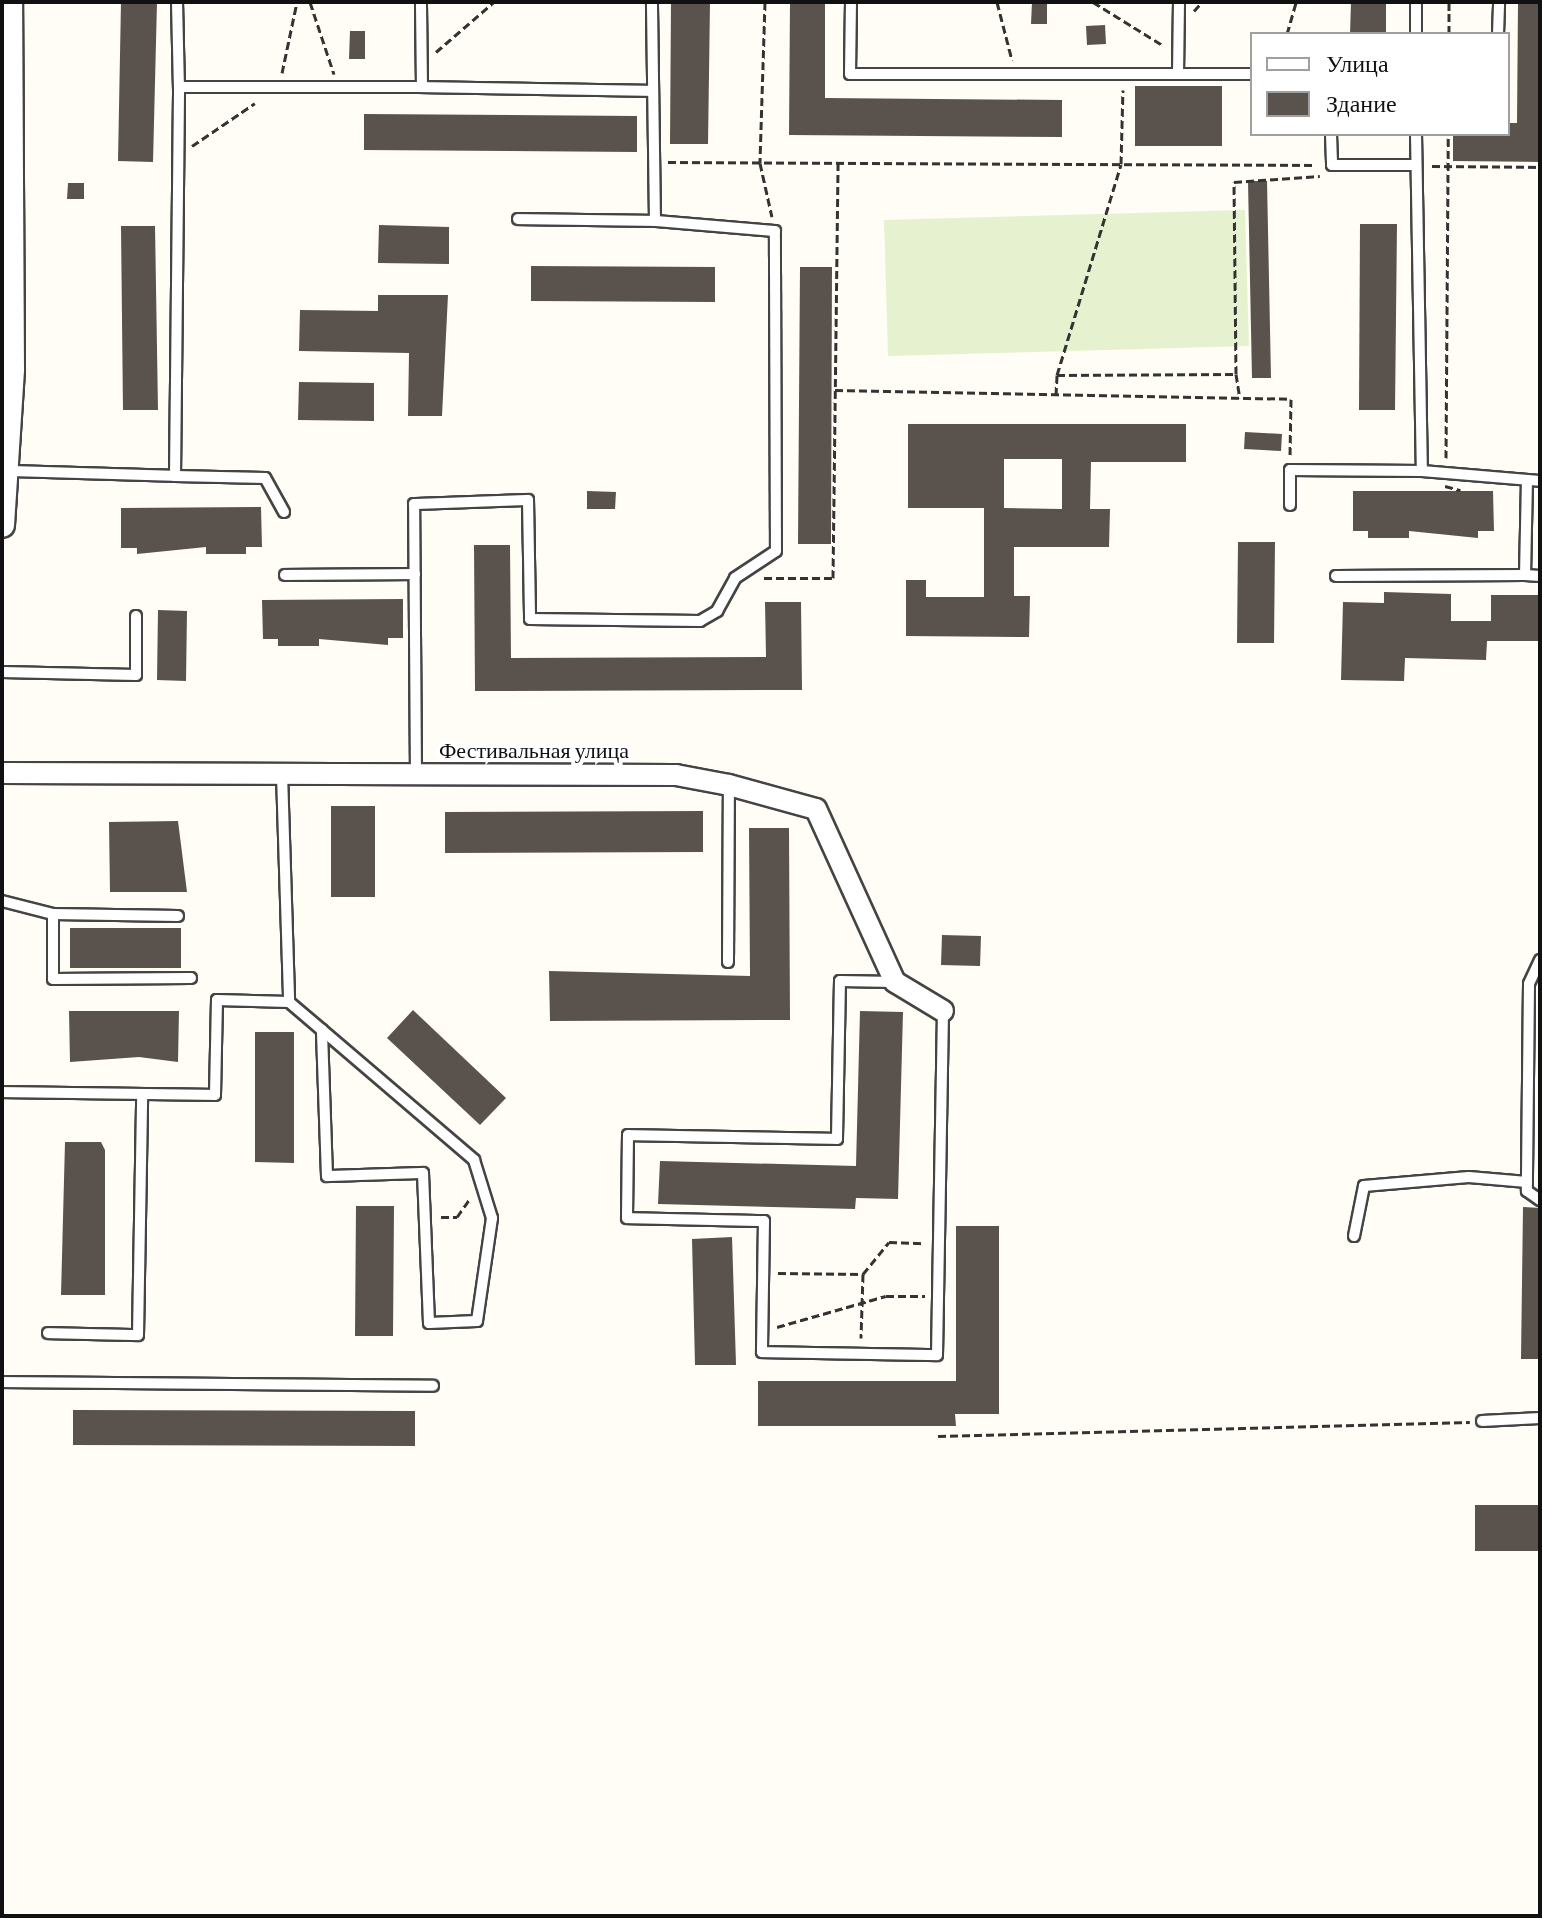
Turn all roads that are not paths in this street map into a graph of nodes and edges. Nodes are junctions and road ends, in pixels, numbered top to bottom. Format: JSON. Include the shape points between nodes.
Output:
{"nodes":[{"id":1,"x":10,"y":2,"type":"edge"},
{"id":2,"x":177,"y":2,"type":"edge"},
{"id":3,"x":421,"y":2,"type":"edge"},
{"id":4,"x":652,"y":2,"type":"edge"},
{"id":5,"x":851,"y":2,"type":"edge"},
{"id":6,"x":1179,"y":2,"type":"edge"},
{"id":7,"x":1416,"y":2,"type":"edge"},
{"id":8,"x":1499,"y":2,"type":"edge"},
{"id":9,"x":1416,"y":32,"type":"edge"},
{"id":10,"x":1498,"y":32,"type":"edge"},
{"id":11,"x":1178,"y":74,"type":"junction"},
{"id":12,"x":1250,"y":74,"type":"edge"},
{"id":13,"x":179,"y":87,"type":"junction"},
{"id":14,"x":422,"y":87,"type":"junction"},
{"id":15,"x":653,"y":91,"type":"junction"},
{"id":16,"x":7,"y":112,"type":"edge"},
{"id":17,"x":1331,"y":136,"type":"edge"},
{"id":18,"x":1416,"y":136,"type":"edge"},
{"id":19,"x":1416,"y":165,"type":"junction"},
{"id":20,"x":7,"y":195,"type":"edge"},
{"id":21,"x":518,"y":219,"type":"dead end"},
{"id":22,"x":655,"y":221,"type":"junction"},
{"id":23,"x":6,"y":309,"type":"edge"},
{"id":24,"x":7,"y":369,"type":"edge"},
{"id":25,"x":6,"y":442,"type":"edge"},
{"id":26,"x":8,"y":471,"type":"junction"},
{"id":27,"x":1422,"y":471,"type":"junction"},
{"id":28,"x":175,"y":476,"type":"junction"},
{"id":29,"x":1527,"y":480,"type":"junction"},
{"id":30,"x":1540,"y":481,"type":"edge"},
{"id":31,"x":1290,"y":505,"type":"dead end"},
{"id":32,"x":284,"y":512,"type":"dead end"},
{"id":33,"x":3,"y":521,"type":"edge"},
{"id":34,"x":415,"y":574,"type":"junction"},
{"id":35,"x":285,"y":575,"type":"dead end"},
{"id":36,"x":1525,"y":575,"type":"junction"},
{"id":37,"x":1336,"y":576,"type":"dead end"},
{"id":38,"x":1540,"y":576,"type":"edge"},
{"id":39,"x":136,"y":616,"type":"dead end"},
{"id":40,"x":2,"y":672,"type":"edge"},
{"id":41,"x":2,"y":773,"type":"edge"},
{"id":42,"x":282,"y":774,"type":"junction"},
{"id":43,"x":416,"y":775,"type":"junction"},
{"id":44,"x":729,"y":785,"type":"junction"},
{"id":45,"x":2,"y":901,"type":"edge"},
{"id":46,"x":53,"y":914,"type":"junction"},
{"id":47,"x":178,"y":916,"type":"dead end"},
{"id":48,"x":1540,"y":960,"type":"edge"},
{"id":49,"x":728,"y":962,"type":"dead end"},
{"id":50,"x":191,"y":978,"type":"dead end"},
{"id":51,"x":895,"y":982,"type":"junction"},
{"id":52,"x":289,"y":1002,"type":"junction"},
{"id":53,"x":943,"y":1011,"type":"joint"},
{"id":54,"x":322,"y":1030,"type":"junction"},
{"id":55,"x":2,"y":1092,"type":"edge"},
{"id":56,"x":142,"y":1095,"type":"junction"},
{"id":57,"x":1527,"y":1182,"type":"junction"},
{"id":58,"x":1540,"y":1200,"type":"edge"},
{"id":59,"x":1354,"y":1236,"type":"dead end"},
{"id":60,"x":48,"y":1333,"type":"dead end"},
{"id":61,"x":2,"y":1382,"type":"edge"},
{"id":62,"x":433,"y":1386,"type":"dead end"},
{"id":63,"x":1540,"y":1418,"type":"edge"},
{"id":64,"x":1482,"y":1421,"type":"road end"}],
"edges":[{"from":1,"to":16,"type":"street"},
{"from":2,"to":13,"type":"lane"},
{"from":3,"to":14,"type":"lane"},
{"from":4,"to":15,"type":"lane"},
{"from":5,"to":11,"type":"lane","via":[[850,74]]},
{"from":6,"to":11,"type":"lane"},
{"from":7,"to":9,"type":"lane"},
{"from":8,"to":10,"type":"lane"},
{"from":11,"to":12,"type":"lane"},
{"from":13,"to":14,"type":"lane"},
{"from":13,"to":28,"type":"lane"},
{"from":14,"to":15,"type":"lane"},
{"from":15,"to":22,"type":"lane"},
{"from":16,"to":20,"type":"street"},
{"from":17,"to":19,"type":"lane","via":[[1332,165]]},
{"from":18,"to":19,"type":"lane"},
{"from":19,"to":27,"type":"lane"},
{"from":20,"to":23,"type":"street"},
{"from":21,"to":22,"type":"lane"},
{"from":22,"to":34,"type":"lane","via":[[775,231],[776,551],[735,578],[717,611],[700,621],[530,619],[528,500],[414,504]]},
{"from":23,"to":24,"type":"street"},
{"from":24,"to":25,"type":"street"},
{"from":25,"to":26,"type":"street"},
{"from":26,"to":28,"type":"lane"},
{"from":26,"to":33,"type":"street"},
{"from":27,"to":29,"type":"lane"},
{"from":27,"to":31,"type":"lane","via":[[1290,470]]},
{"from":28,"to":32,"type":"lane","via":[[265,478]]},
{"from":29,"to":30,"type":"lane"},
{"from":29,"to":36,"type":"lane"},
{"from":34,"to":35,"type":"lane"},
{"from":34,"to":43,"type":"lane"},
{"from":36,"to":37,"type":"lane"},
{"from":36,"to":38,"type":"lane"},
{"from":39,"to":40,"type":"lane","via":[[136,675]]},
{"from":41,"to":42,"type":"street","name":"Фестивальная улица"},
{"from":42,"to":43,"type":"street","name":"Фестивальная улица"},
{"from":42,"to":52,"type":"lane"},
{"from":43,"to":44,"type":"street","name":"Фестивальная улица","via":[[676,775]]},
{"from":44,"to":49,"type":"lane"},
{"from":44,"to":51,"type":"street","name":"Фестивальная улица","via":[[816,809]]},
{"from":45,"to":46,"type":"lane"},
{"from":46,"to":47,"type":"lane"},
{"from":46,"to":50,"type":"lane","via":[[53,979]]},
{"from":48,"to":57,"type":"lane","via":[[1529,984]]},
{"from":51,"to":53,"type":"street"},
{"from":51,"to":53,"type":"lane","via":[[840,981],[837,1139],[628,1135],[627,1218],[764,1221],[762,1352],[937,1355]]},
{"from":52,"to":54,"type":"lane"},
{"from":52,"to":56,"type":"lane","via":[[217,1000],[215,1095]]},
{"from":54,"to":54,"type":"lane","via":[[327,1176],[423,1173],[429,1323],[477,1321],[492,1218],[474,1160]]},
{"from":55,"to":56,"type":"lane"},
{"from":56,"to":60,"type":"lane","via":[[138,1335]]},
{"from":57,"to":58,"type":"lane","via":[[1527,1196]]},
{"from":57,"to":59,"type":"lane","via":[[1469,1177],[1364,1186]]},
{"from":61,"to":62,"type":"lane"},
{"from":63,"to":64,"type":"lane"}]}
